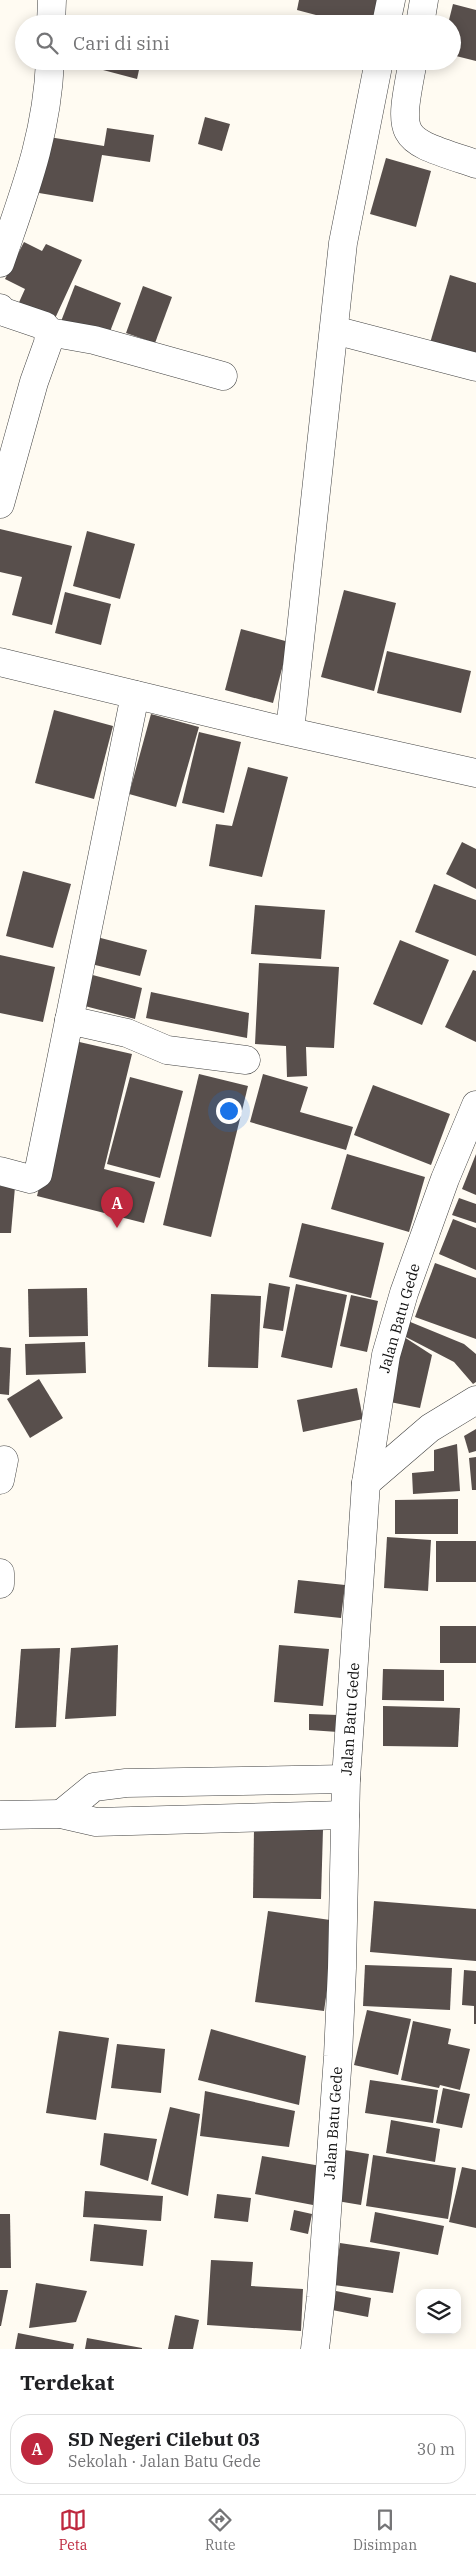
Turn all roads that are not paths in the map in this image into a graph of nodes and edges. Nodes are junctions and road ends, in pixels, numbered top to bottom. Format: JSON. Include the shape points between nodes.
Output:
{"nodes":[{"id":1,"x":52,"y":0,"type":"edge"},
{"id":2,"x":391,"y":0,"type":"edge"},
{"id":3,"x":424,"y":0,"type":"edge"},
{"id":4,"x":51,"y":15,"type":"edge"},
{"id":5,"x":388,"y":15,"type":"edge"},
{"id":6,"x":422,"y":15,"type":"edge"},
{"id":7,"x":50,"y":70,"type":"edge"},
{"id":8,"x":377,"y":70,"type":"edge"},
{"id":9,"x":411,"y":70,"type":"edge"},
{"id":10,"x":476,"y":164,"type":"edge"},
{"id":11,"x":0,"y":263,"type":"edge"},
{"id":12,"x":0,"y":308,"type":"edge"},
{"id":13,"x":334,"y":330,"type":"junction"},
{"id":14,"x":49,"y":332,"type":"junction"},
{"id":15,"x":476,"y":367,"type":"edge"},
{"id":16,"x":223,"y":376,"type":"dead end"},
{"id":17,"x":0,"y":504,"type":"edge"},
{"id":18,"x":0,"y":662,"type":"edge"},
{"id":19,"x":135,"y":695,"type":"junction"},
{"id":20,"x":290,"y":732,"type":"junction"},
{"id":21,"x":476,"y":773,"type":"edge"},
{"id":22,"x":69,"y":1020,"type":"junction"},
{"id":23,"x":246,"y":1060,"type":"dead end"},
{"id":24,"x":476,"y":1105,"type":"edge"},
{"id":25,"x":0,"y":1171,"type":"edge"},
{"id":26,"x":476,"y":1400,"type":"edge"},
{"id":27,"x":366,"y":1482,"type":"junction"},
{"id":28,"x":0,"y":1573,"type":"edge"},
{"id":29,"x":0,"y":1584,"type":"edge"},
{"id":30,"x":346,"y":1779,"type":"junction"},
{"id":31,"x":61,"y":1814,"type":"junction"},
{"id":32,"x":0,"y":1815,"type":"edge"},
{"id":33,"x":345,"y":1815,"type":"junction"},
{"id":34,"x":314,"y":2349,"type":"edge"}],
"edges":[{"from":1,"to":4,"type":"street"},
{"from":2,"to":5,"type":"street"},
{"from":3,"to":6,"type":"street"},
{"from":7,"to":11,"type":"street","via":[[43,132]]},
{"from":8,"to":13,"type":"street","via":[[343,243]]},
{"from":9,"to":10,"type":"street","via":[[403,110],[408,132],[426,147]]},
{"from":12,"to":14,"type":"street","via":[[45,326]]},
{"from":13,"to":15,"type":"street"},
{"from":13,"to":20,"type":"street"},
{"from":14,"to":16,"type":"street","via":[[94,340]]},
{"from":14,"to":17,"type":"street"},
{"from":18,"to":19,"type":"street"},
{"from":19,"to":20,"type":"street"},
{"from":19,"to":22,"type":"street"},
{"from":20,"to":21,"type":"street"},
{"from":22,"to":23,"type":"street","via":[[127,1033],[167,1050]]},
{"from":22,"to":25,"type":"street","via":[[38,1174],[30,1179]]},
{"from":24,"to":27,"type":"street","name":"Jalan Batu Gede","via":[[404,1293],[386,1355]]},
{"from":26,"to":27,"type":"street","via":[[430,1428]]},
{"from":27,"to":30,"type":"street","name":"Jalan Batu Gede"},
{"from":28,"to":29,"type":"street"},
{"from":30,"to":31,"type":"street","via":[[126,1783],[94,1787]]},
{"from":30,"to":33,"type":"street","name":"Jalan Batu Gede"},
{"from":31,"to":32,"type":"street"},
{"from":31,"to":33,"type":"street","via":[[96,1822]]},
{"from":33,"to":34,"type":"street","name":"Jalan Batu Gede","via":[[338,2056]]}]}
